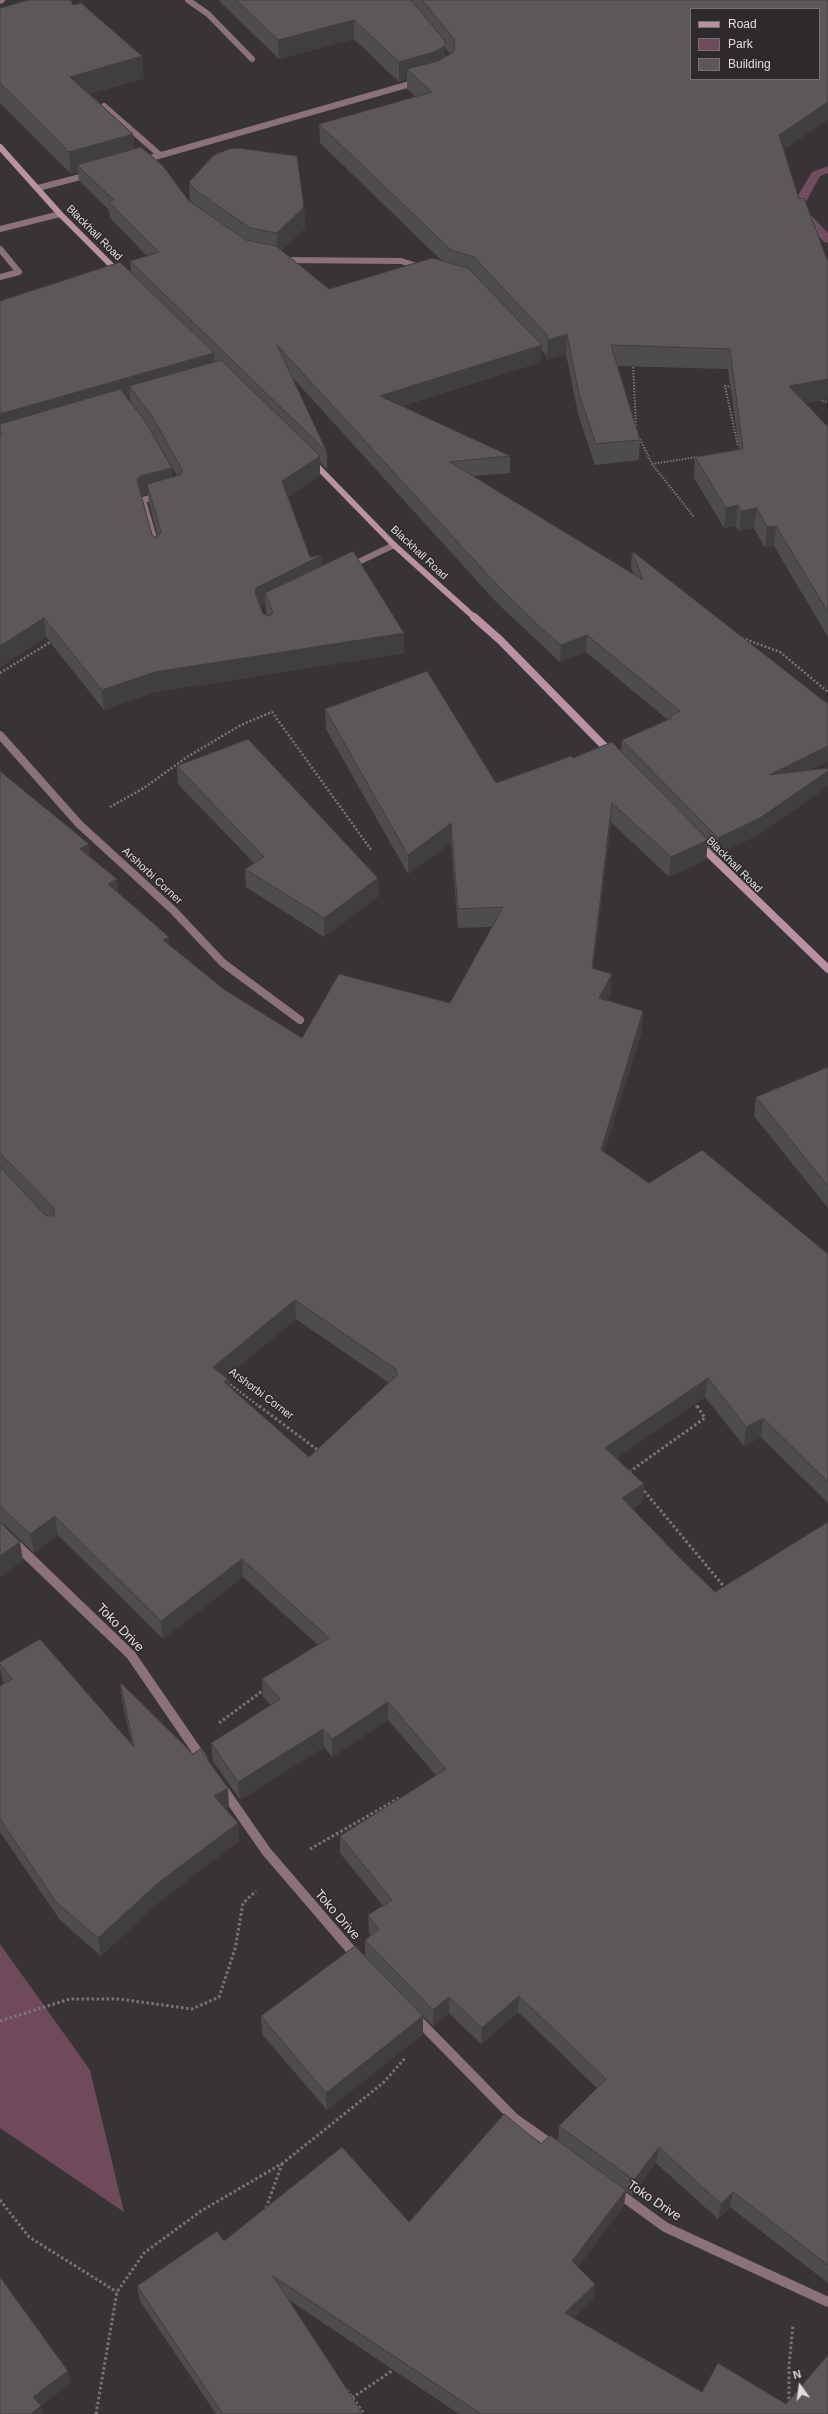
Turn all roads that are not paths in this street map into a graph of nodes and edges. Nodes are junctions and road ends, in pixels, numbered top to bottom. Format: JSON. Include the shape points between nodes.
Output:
{"nodes":[{"id":1,"x":188,"y":0,"type":"edge"},
{"id":2,"x":252,"y":59,"type":"dead end"},
{"id":3,"x":421,"y":80,"type":"edge"},
{"id":4,"x":104,"y":106,"type":"edge"},
{"id":5,"x":0,"y":147,"type":"edge"},
{"id":6,"x":160,"y":155,"type":"junction"},
{"id":7,"x":151,"y":158,"type":"junction"},
{"id":8,"x":136,"y":162,"type":"edge"},
{"id":9,"x":155,"y":164,"type":"edge"},
{"id":10,"x":98,"y":172,"type":"edge"},
{"id":11,"x":38,"y":188,"type":"junction"},
{"id":12,"x":60,"y":214,"type":"junction"},
{"id":13,"x":0,"y":229,"type":"edge"},
{"id":14,"x":0,"y":249,"type":"edge"},
{"id":15,"x":278,"y":259,"type":"edge"},
{"id":16,"x":428,"y":269,"type":"edge"},
{"id":17,"x":0,"y":278,"type":"edge"},
{"id":18,"x":127,"y":280,"type":"edge"},
{"id":19,"x":308,"y":457,"type":"edge"},
{"id":20,"x":166,"y":494,"type":"edge"},
{"id":21,"x":394,"y":545,"type":"junction"},
{"id":22,"x":158,"y":553,"type":"edge"},
{"id":23,"x":346,"y":568,"type":"edge"},
{"id":24,"x":0,"y":735,"type":"edge"},
{"id":25,"x":616,"y":759,"type":"edge"},
{"id":26,"x":693,"y":839,"type":"edge"},
{"id":27,"x":828,"y":969,"type":"edge"},
{"id":28,"x":300,"y":1020,"type":"dead end"},
{"id":29,"x":0,"y":1529,"type":"edge"},
{"id":30,"x":208,"y":1768,"type":"edge"},
{"id":31,"x":217,"y":1781,"type":"edge"},
{"id":32,"x":362,"y":1962,"type":"edge"},
{"id":33,"x":408,"y":2010,"type":"edge"},
{"id":34,"x":565,"y":2154,"type":"edge"},
{"id":35,"x":608,"y":2186,"type":"edge"},
{"id":36,"x":828,"y":2302,"type":"edge"}],
"edges":[{"from":1,"to":2,"type":"street","via":[[208,14]]},
{"from":3,"to":6,"type":"street"},
{"from":4,"to":6,"type":"street","via":[[137,138]]},
{"from":5,"to":11,"type":"main road","name":"Blackhall Road"},
{"from":6,"to":7,"type":"street"},
{"from":7,"to":8,"type":"street"},
{"from":7,"to":9,"type":"street"},
{"from":10,"to":11,"type":"street"},
{"from":11,"to":12,"type":"main road","name":"Blackhall Road"},
{"from":12,"to":13,"type":"street"},
{"from":12,"to":18,"type":"main road","name":"Blackhall Road"},
{"from":14,"to":17,"type":"street","via":[[19,272]]},
{"from":15,"to":16,"type":"street","via":[[401,261]]},
{"from":19,"to":21,"type":"main road","name":"Blackhall Road"},
{"from":20,"to":22,"type":"street","via":[[143,500]]},
{"from":21,"to":23,"type":"street"},
{"from":21,"to":25,"type":"main road","name":"Blackhall Road","via":[[500,640]]},
{"from":24,"to":28,"type":"street","name":"Arshorbi Corner","via":[[79,824],[173,910],[223,962]]},
{"from":26,"to":27,"type":"main road","name":"Blackhall Road"},
{"from":29,"to":30,"type":"street","name":"Toko Drive","via":[[131,1655]]},
{"from":31,"to":32,"type":"street","name":"Toko Drive","via":[[280,1868]]},
{"from":33,"to":34,"type":"street","via":[[514,2118]]},
{"from":35,"to":36,"type":"street","name":"Toko Drive","via":[[665,2227]]}]}
